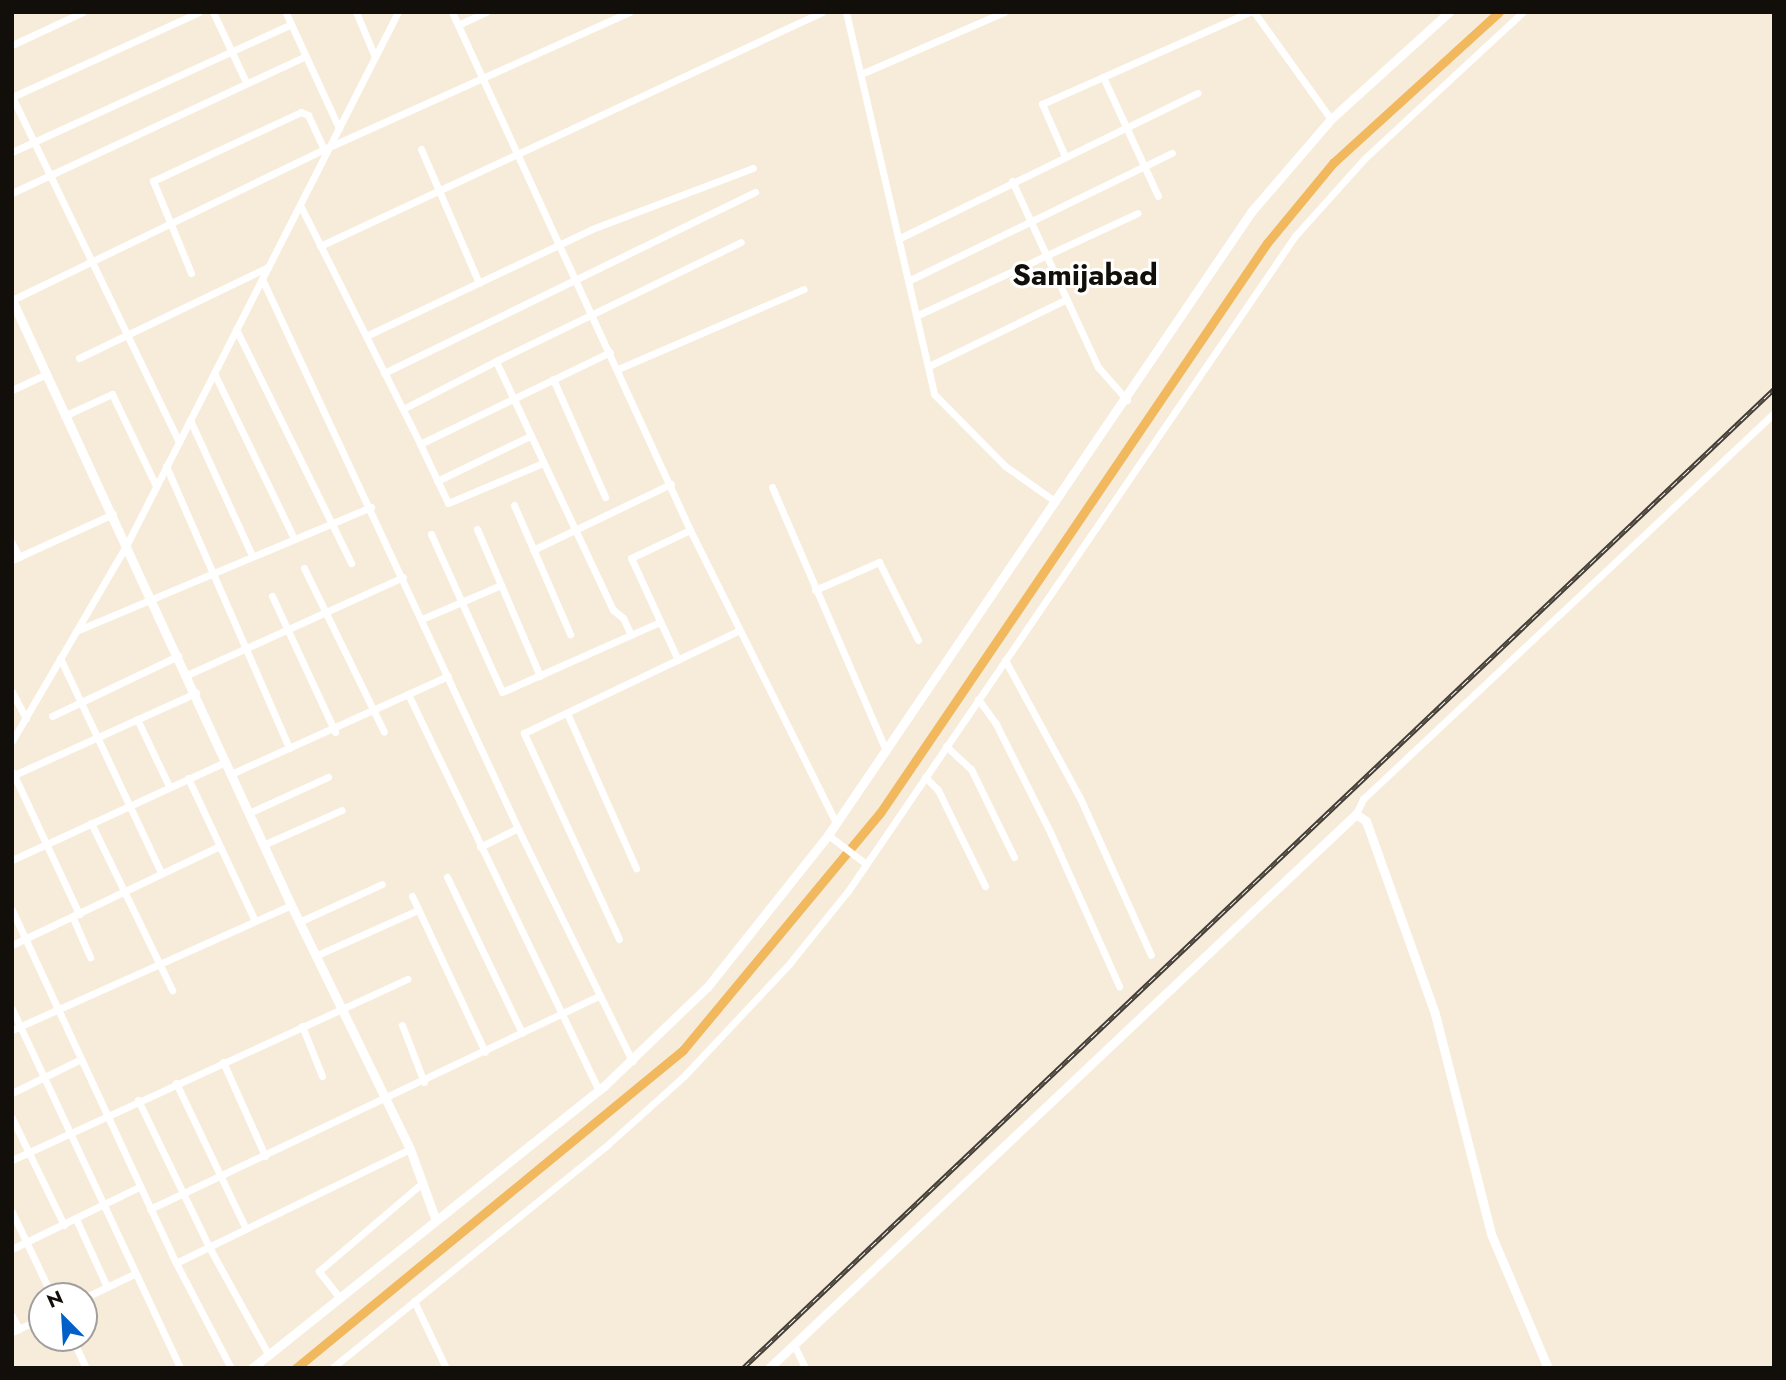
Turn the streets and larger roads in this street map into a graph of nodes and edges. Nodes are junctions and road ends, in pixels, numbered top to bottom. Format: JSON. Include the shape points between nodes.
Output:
{"nodes":[{"id":1,"x":83,"y":12,"type":"edge"},
{"id":2,"x":200,"y":12,"type":"edge"},
{"id":3,"x":213,"y":12,"type":"edge"},
{"id":4,"x":356,"y":12,"type":"edge"},
{"id":5,"x":398,"y":12,"type":"edge"},
{"id":6,"x":452,"y":12,"type":"edge"},
{"id":7,"x":486,"y":12,"type":"edge"},
{"id":8,"x":630,"y":12,"type":"edge"},
{"id":9,"x":822,"y":12,"type":"edge"},
{"id":10,"x":846,"y":12,"type":"edge"},
{"id":11,"x":1004,"y":12,"type":"edge"},
{"id":12,"x":1252,"y":12,"type":"edge"},
{"id":13,"x":1448,"y":12,"type":"edge"},
{"id":14,"x":1523,"y":12,"type":"edge"},
{"id":15,"x":286,"y":13,"type":"edge"},
{"id":16,"x":291,"y":24,"type":"junction"},
{"id":17,"x":458,"y":25,"type":"junction"},
{"id":18,"x":12,"y":45,"type":"edge"},
{"id":19,"x":232,"y":52,"type":"junction"},
{"id":20,"x":306,"y":56,"type":"junction"},
{"id":21,"x":375,"y":57,"type":"junction"},
{"id":22,"x":861,"y":74,"type":"junction"},
{"id":23,"x":1103,"y":77,"type":"junction"},
{"id":24,"x":484,"y":80,"type":"junction"},
{"id":25,"x":246,"y":82,"type":"junction"},
{"id":26,"x":1197,"y":93,"type":"dead end"},
{"id":27,"x":1331,"y":119,"type":"junction"},
{"id":28,"x":1124,"y":127,"type":"junction"},
{"id":29,"x":339,"y":128,"type":"junction"},
{"id":30,"x":33,"y":142,"type":"junction"},
{"id":31,"x":327,"y":148,"type":"junction"},
{"id":32,"x":421,"y":149,"type":"dead end"},
{"id":33,"x":12,"y":152,"type":"edge"},
{"id":34,"x":1172,"y":153,"type":"dead end"},
{"id":35,"x":518,"y":154,"type":"junction"},
{"id":36,"x":1064,"y":154,"type":"junction"},
{"id":37,"x":753,"y":167,"type":"dead end"},
{"id":38,"x":1142,"y":168,"type":"junction"},
{"id":39,"x":50,"y":175,"type":"junction"},
{"id":40,"x":1012,"y":181,"type":"junction"},
{"id":41,"x":439,"y":191,"type":"junction"},
{"id":42,"x":755,"y":192,"type":"dead end"},
{"id":43,"x":12,"y":193,"type":"edge"},
{"id":44,"x":1158,"y":196,"type":"dead end"},
{"id":45,"x":300,"y":205,"type":"junction"},
{"id":46,"x":1138,"y":213,"type":"dead end"},
{"id":47,"x":1032,"y":221,"type":"junction"},
{"id":48,"x":169,"y":226,"type":"junction"},
{"id":49,"x":900,"y":238,"type":"junction"},
{"id":50,"x":741,"y":242,"type":"dead end"},
{"id":51,"x":560,"y":244,"type":"junction"},
{"id":52,"x":320,"y":246,"type":"junction"},
{"id":53,"x":1049,"y":254,"type":"junction"},
{"id":54,"x":92,"y":263,"type":"junction"},
{"id":55,"x":268,"y":266,"type":"junction"},
{"id":56,"x":191,"y":273,"type":"dead end"},
{"id":57,"x":262,"y":279,"type":"junction"},
{"id":58,"x":576,"y":279,"type":"junction"},
{"id":59,"x":910,"y":280,"type":"junction"},
{"id":60,"x":480,"y":283,"type":"junction"},
{"id":61,"x":804,"y":289,"type":"dead end"},
{"id":62,"x":1067,"y":299,"type":"junction"},
{"id":63,"x":12,"y":300,"type":"edge"},
{"id":64,"x":592,"y":314,"type":"junction"},
{"id":65,"x":918,"y":315,"type":"junction"},
{"id":66,"x":236,"y":329,"type":"junction"},
{"id":67,"x":127,"y":335,"type":"junction"},
{"id":68,"x":366,"y":336,"type":"junction"},
{"id":69,"x":610,"y":352,"type":"junction"},
{"id":70,"x":79,"y":358,"type":"dead end"},
{"id":71,"x":496,"y":360,"type":"junction"},
{"id":72,"x":929,"y":366,"type":"junction"},
{"id":73,"x":618,"y":369,"type":"junction"},
{"id":74,"x":214,"y":373,"type":"junction"},
{"id":75,"x":384,"y":373,"type":"junction"},
{"id":76,"x":44,"y":375,"type":"junction"},
{"id":77,"x":553,"y":379,"type":"junction"},
{"id":78,"x":12,"y":390,"type":"edge"},
{"id":79,"x":513,"y":399,"type":"junction"},
{"id":80,"x":1127,"y":400,"type":"junction"},
{"id":81,"x":402,"y":409,"type":"junction"},
{"id":82,"x":1774,"y":413,"type":"edge"},
{"id":83,"x":64,"y":416,"type":"junction"},
{"id":84,"x":190,"y":420,"type":"junction"},
{"id":85,"x":530,"y":436,"type":"junction"},
{"id":86,"x":179,"y":442,"type":"junction"},
{"id":87,"x":420,"y":444,"type":"junction"},
{"id":88,"x":543,"y":463,"type":"junction"},
{"id":89,"x":166,"y":466,"type":"junction"},
{"id":90,"x":437,"y":481,"type":"junction"},
{"id":91,"x":671,"y":484,"type":"junction"},
{"id":92,"x":156,"y":486,"type":"junction"},
{"id":93,"x":772,"y":487,"type":"dead end"},
{"id":94,"x":605,"y":496,"type":"dead end"},
{"id":95,"x":1056,"y":502,"type":"junction"},
{"id":96,"x":514,"y":505,"type":"dead end"},
{"id":97,"x":371,"y":507,"type":"junction"},
{"id":98,"x":113,"y":514,"type":"junction"},
{"id":99,"x":332,"y":524,"type":"junction"},
{"id":100,"x":477,"y":529,"type":"dead end"},
{"id":101,"x":690,"y":530,"type":"junction"},
{"id":102,"x":575,"y":531,"type":"junction"},
{"id":103,"x":292,"y":534,"type":"dead end"},
{"id":104,"x":431,"y":534,"type":"dead end"},
{"id":105,"x":12,"y":543,"type":"edge"},
{"id":106,"x":126,"y":546,"type":"junction"},
{"id":107,"x":533,"y":551,"type":"junction"},
{"id":108,"x":251,"y":553,"type":"dead end"},
{"id":109,"x":15,"y":558,"type":"edge"},
{"id":110,"x":351,"y":563,"type":"dead end"},
{"id":111,"x":304,"y":568,"type":"dead end"},
{"id":112,"x":214,"y":575,"type":"junction"},
{"id":113,"x":403,"y":577,"type":"junction"},
{"id":114,"x":501,"y":584,"type":"junction"},
{"id":115,"x":816,"y":590,"type":"junction"},
{"id":116,"x":272,"y":596,"type":"dead end"},
{"id":117,"x":153,"y":601,"type":"junction"},
{"id":118,"x":462,"y":601,"type":"junction"},
{"id":119,"x":327,"y":613,"type":"junction"},
{"id":120,"x":422,"y":620,"type":"junction"},
{"id":121,"x":660,"y":622,"type":"junction"},
{"id":122,"x":740,"y":630,"type":"junction"},
{"id":123,"x":76,"y":631,"type":"junction"},
{"id":124,"x":287,"y":631,"type":"junction"},
{"id":125,"x":570,"y":634,"type":"dead end"},
{"id":126,"x":631,"y":635,"type":"junction"},
{"id":127,"x":918,"y":640,"type":"dead end"},
{"id":128,"x":246,"y":650,"type":"junction"},
{"id":129,"x":178,"y":656,"type":"junction"},
{"id":130,"x":60,"y":658,"type":"junction"},
{"id":131,"x":678,"y":660,"type":"junction"},
{"id":132,"x":1005,"y":660,"type":"junction"},
{"id":133,"x":187,"y":675,"type":"junction"},
{"id":134,"x":448,"y":676,"type":"junction"},
{"id":135,"x":540,"y":676,"type":"junction"},
{"id":136,"x":12,"y":692,"type":"edge"},
{"id":137,"x":196,"y":693,"type":"junction"},
{"id":138,"x":408,"y":694,"type":"junction"},
{"id":139,"x":978,"y":699,"type":"junction"},
{"id":140,"x":81,"y":702,"type":"junction"},
{"id":141,"x":373,"y":710,"type":"junction"},
{"id":142,"x":567,"y":713,"type":"junction"},
{"id":143,"x":52,"y":716,"type":"dead end"},
{"id":144,"x":26,"y":718,"type":"junction"},
{"id":145,"x":137,"y":719,"type":"junction"},
{"id":146,"x":16,"y":730,"type":"edge"},
{"id":147,"x":334,"y":730,"type":"junction"},
{"id":148,"x":384,"y":732,"type":"dead end"},
{"id":149,"x":97,"y":737,"type":"junction"},
{"id":150,"x":12,"y":741,"type":"edge"},
{"id":151,"x":947,"y":746,"type":"junction"},
{"id":152,"x":289,"y":748,"type":"junction"},
{"id":153,"x":886,"y":751,"type":"junction"},
{"id":154,"x":225,"y":762,"type":"junction"},
{"id":155,"x":13,"y":774,"type":"edge"},
{"id":156,"x":231,"y":774,"type":"junction"},
{"id":157,"x":328,"y":777,"type":"dead end"},
{"id":158,"x":925,"y":777,"type":"junction"},
{"id":159,"x":188,"y":778,"type":"junction"},
{"id":160,"x":169,"y":786,"type":"junction"},
{"id":161,"x":129,"y":805,"type":"junction"},
{"id":162,"x":342,"y":810,"type":"dead end"},
{"id":163,"x":249,"y":813,"type":"junction"},
{"id":164,"x":1356,"y":814,"type":"junction"},
{"id":165,"x":91,"y":823,"type":"junction"},
{"id":166,"x":836,"y":823,"type":"junction"},
{"id":167,"x":518,"y":828,"type":"junction"},
{"id":168,"x":828,"y":835,"type":"junction"},
{"id":169,"x":46,"y":844,"type":"junction"},
{"id":170,"x":264,"y":845,"type":"junction"},
{"id":171,"x":220,"y":846,"type":"junction"},
{"id":172,"x":480,"y":847,"type":"junction"},
{"id":173,"x":1014,"y":858,"type":"dead end"},
{"id":174,"x":12,"y":860,"type":"edge"},
{"id":175,"x":864,"y":862,"type":"junction"},
{"id":176,"x":636,"y":868,"type":"dead end"},
{"id":177,"x":161,"y":873,"type":"junction"},
{"id":178,"x":447,"y":877,"type":"dead end"},
{"id":179,"x":382,"y":884,"type":"dead end"},
{"id":180,"x":985,"y":887,"type":"dead end"},
{"id":181,"x":123,"y":891,"type":"junction"},
{"id":182,"x":412,"y":896,"type":"dead end"},
{"id":183,"x":290,"y":905,"type":"junction"},
{"id":184,"x":12,"y":910,"type":"edge"},
{"id":185,"x":418,"y":910,"type":"junction"},
{"id":186,"x":76,"y":916,"type":"junction"},
{"id":187,"x":255,"y":921,"type":"junction"},
{"id":188,"x":299,"y":922,"type":"junction"},
{"id":189,"x":26,"y":939,"type":"junction"},
{"id":190,"x":620,"y":939,"type":"dead end"},
{"id":191,"x":12,"y":945,"type":"edge"},
{"id":192,"x":1151,"y":954,"type":"dead end"},
{"id":193,"x":315,"y":956,"type":"junction"},
{"id":194,"x":90,"y":957,"type":"dead end"},
{"id":195,"x":159,"y":964,"type":"junction"},
{"id":196,"x":408,"y":979,"type":"dead end"},
{"id":197,"x":1119,"y":986,"type":"dead end"},
{"id":198,"x":172,"y":990,"type":"dead end"},
{"id":199,"x":600,"y":995,"type":"junction"},
{"id":200,"x":340,"y":1008,"type":"junction"},
{"id":201,"x":12,"y":1009,"type":"edge"},
{"id":202,"x":57,"y":1011,"type":"junction"},
{"id":203,"x":561,"y":1014,"type":"junction"},
{"id":204,"x":402,"y":1025,"type":"dead end"},
{"id":205,"x":302,"y":1026,"type":"junction"},
{"id":206,"x":16,"y":1028,"type":"edge"},
{"id":207,"x":522,"y":1033,"type":"junction"},
{"id":208,"x":485,"y":1052,"type":"junction"},
{"id":209,"x":79,"y":1060,"type":"junction"},
{"id":210,"x":632,"y":1061,"type":"junction"},
{"id":211,"x":223,"y":1062,"type":"junction"},
{"id":212,"x":322,"y":1076,"type":"dead end"},
{"id":213,"x":42,"y":1078,"type":"junction"},
{"id":214,"x":424,"y":1082,"type":"junction"},
{"id":215,"x":176,"y":1083,"type":"junction"},
{"id":216,"x":599,"y":1090,"type":"junction"},
{"id":217,"x":12,"y":1093,"type":"edge"},
{"id":218,"x":138,"y":1100,"type":"junction"},
{"id":219,"x":384,"y":1101,"type":"junction"},
{"id":220,"x":104,"y":1115,"type":"junction"},
{"id":221,"x":12,"y":1118,"type":"edge"},
{"id":222,"x":69,"y":1133,"type":"junction"},
{"id":223,"x":410,"y":1149,"type":"junction"},
{"id":224,"x":29,"y":1153,"type":"junction"},
{"id":225,"x":265,"y":1156,"type":"junction"},
{"id":226,"x":12,"y":1160,"type":"edge"},
{"id":227,"x":221,"y":1177,"type":"junction"},
{"id":228,"x":422,"y":1183,"type":"junction"},
{"id":229,"x":139,"y":1187,"type":"junction"},
{"id":230,"x":183,"y":1194,"type":"junction"},
{"id":231,"x":103,"y":1205,"type":"junction"},
{"id":232,"x":150,"y":1209,"type":"junction"},
{"id":233,"x":12,"y":1212,"type":"edge"},
{"id":234,"x":435,"y":1218,"type":"junction"},
{"id":235,"x":76,"y":1219,"type":"junction"},
{"id":236,"x":64,"y":1225,"type":"junction"},
{"id":237,"x":246,"y":1229,"type":"junction"},
{"id":238,"x":27,"y":1242,"type":"junction"},
{"id":239,"x":209,"y":1247,"type":"junction"},
{"id":240,"x":12,"y":1249,"type":"edge"},
{"id":241,"x":177,"y":1263,"type":"junction"},
{"id":242,"x":134,"y":1274,"type":"junction"},
{"id":243,"x":46,"y":1282,"type":"edge"},
{"id":244,"x":107,"y":1287,"type":"junction"},
{"id":245,"x":98,"y":1291,"type":"edge"},
{"id":246,"x":339,"y":1297,"type":"junction"},
{"id":247,"x":414,"y":1301,"type":"junction"},
{"id":248,"x":12,"y":1316,"type":"edge"},
{"id":249,"x":15,"y":1331,"type":"edge"},
{"id":250,"x":794,"y":1345,"type":"junction"},
{"id":251,"x":79,"y":1352,"type":"edge"},
{"id":252,"x":268,"y":1354,"type":"junction"},
{"id":253,"x":86,"y":1368,"type":"edge"},
{"id":254,"x":180,"y":1368,"type":"edge"},
{"id":255,"x":231,"y":1368,"type":"edge"},
{"id":256,"x":252,"y":1368,"type":"edge"},
{"id":257,"x":332,"y":1368,"type":"edge"},
{"id":258,"x":446,"y":1368,"type":"edge"},
{"id":259,"x":769,"y":1368,"type":"edge"},
{"id":260,"x":805,"y":1368,"type":"edge"},
{"id":261,"x":1548,"y":1368,"type":"edge"}],
"edges":[{"from":1,"to":18,"type":"street"},
{"from":2,"to":30,"type":"street","via":[[12,97]]},
{"from":3,"to":19,"type":"street"},
{"from":4,"to":21,"type":"street"},
{"from":5,"to":21,"type":"street"},
{"from":6,"to":17,"type":"street"},
{"from":7,"to":17,"type":"street"},
{"from":8,"to":24,"type":"street"},
{"from":9,"to":35,"type":"street"},
{"from":10,"to":22,"type":"street"},
{"from":11,"to":22,"type":"street"},
{"from":12,"to":23,"type":"street"},
{"from":12,"to":27,"type":"street"},
{"from":13,"to":27,"type":"street"},
{"from":14,"to":132,"type":"street","via":[[1364,159],[1295,236]]},
{"from":15,"to":16,"type":"street"},
{"from":16,"to":19,"type":"street"},
{"from":16,"to":20,"type":"street"},
{"from":17,"to":24,"type":"street"},
{"from":19,"to":25,"type":"street"},
{"from":19,"to":30,"type":"street"},
{"from":20,"to":25,"type":"street"},
{"from":20,"to":29,"type":"street"},
{"from":21,"to":29,"type":"street"},
{"from":22,"to":49,"type":"street"},
{"from":23,"to":28,"type":"street"},
{"from":23,"to":36,"type":"street","via":[[1042,104]]},
{"from":24,"to":31,"type":"street"},
{"from":24,"to":35,"type":"street"},
{"from":25,"to":39,"type":"street"},
{"from":26,"to":28,"type":"street"},
{"from":27,"to":80,"type":"street","via":[[1236,233]]},
{"from":28,"to":36,"type":"street"},
{"from":28,"to":38,"type":"street"},
{"from":29,"to":31,"type":"street"},
{"from":30,"to":33,"type":"street"},
{"from":30,"to":39,"type":"street"},
{"from":31,"to":45,"type":"street"},
{"from":31,"to":48,"type":"street"},
{"from":31,"to":48,"type":"street","via":[[308,115],[301,112],[158,177],[152,186]]},
{"from":32,"to":41,"type":"street"},
{"from":34,"to":38,"type":"street"},
{"from":35,"to":41,"type":"street"},
{"from":35,"to":51,"type":"street"},
{"from":36,"to":40,"type":"street"},
{"from":37,"to":51,"type":"street"},
{"from":38,"to":44,"type":"street"},
{"from":38,"to":47,"type":"street"},
{"from":39,"to":43,"type":"street"},
{"from":39,"to":54,"type":"street"},
{"from":40,"to":47,"type":"street"},
{"from":40,"to":49,"type":"street"},
{"from":41,"to":52,"type":"street"},
{"from":41,"to":60,"type":"street"},
{"from":42,"to":58,"type":"street"},
{"from":45,"to":52,"type":"street"},
{"from":45,"to":55,"type":"street"},
{"from":46,"to":53,"type":"street"},
{"from":47,"to":53,"type":"street"},
{"from":47,"to":59,"type":"street"},
{"from":48,"to":54,"type":"street"},
{"from":48,"to":56,"type":"street"},
{"from":49,"to":59,"type":"street"},
{"from":50,"to":64,"type":"street"},
{"from":51,"to":58,"type":"street"},
{"from":51,"to":60,"type":"street"},
{"from":52,"to":68,"type":"street"},
{"from":53,"to":62,"type":"street"},
{"from":53,"to":65,"type":"street"},
{"from":54,"to":63,"type":"street"},
{"from":54,"to":67,"type":"street"},
{"from":55,"to":57,"type":"street"},
{"from":55,"to":67,"type":"street"},
{"from":57,"to":66,"type":"street"},
{"from":57,"to":97,"type":"street"},
{"from":58,"to":64,"type":"street"},
{"from":58,"to":75,"type":"street"},
{"from":59,"to":65,"type":"street"},
{"from":60,"to":68,"type":"street"},
{"from":61,"to":73,"type":"street"},
{"from":62,"to":72,"type":"street"},
{"from":62,"to":80,"type":"street","via":[[1098,367]]},
{"from":63,"to":76,"type":"street"},
{"from":64,"to":69,"type":"street"},
{"from":64,"to":71,"type":"street"},
{"from":65,"to":72,"type":"street"},
{"from":66,"to":74,"type":"street"},
{"from":66,"to":99,"type":"street"},
{"from":67,"to":70,"type":"street"},
{"from":67,"to":86,"type":"street"},
{"from":68,"to":75,"type":"street"},
{"from":69,"to":73,"type":"street"},
{"from":69,"to":77,"type":"street"},
{"from":71,"to":79,"type":"street"},
{"from":71,"to":81,"type":"street"},
{"from":72,"to":95,"type":"street","via":[[934,394],[1004,466]]},
{"from":73,"to":91,"type":"street"},
{"from":74,"to":84,"type":"street"},
{"from":74,"to":103,"type":"street"},
{"from":75,"to":81,"type":"street"},
{"from":76,"to":78,"type":"street"},
{"from":76,"to":83,"type":"street"},
{"from":77,"to":79,"type":"street"},
{"from":77,"to":94,"type":"street"},
{"from":79,"to":85,"type":"street"},
{"from":79,"to":87,"type":"street"},
{"from":80,"to":95,"type":"street"},
{"from":81,"to":87,"type":"street"},
{"from":82,"to":164,"type":"street","via":[[1363,799]]},
{"from":83,"to":92,"type":"street","via":[[112,394]]},
{"from":83,"to":98,"type":"street"},
{"from":84,"to":86,"type":"street"},
{"from":84,"to":108,"type":"street"},
{"from":85,"to":88,"type":"street"},
{"from":85,"to":90,"type":"street"},
{"from":86,"to":89,"type":"street"},
{"from":87,"to":90,"type":"street"},
{"from":88,"to":90,"type":"street","via":[[448,503]]},
{"from":88,"to":102,"type":"street"},
{"from":89,"to":92,"type":"street"},
{"from":89,"to":112,"type":"street"},
{"from":91,"to":101,"type":"street"},
{"from":91,"to":102,"type":"street"},
{"from":92,"to":106,"type":"street"},
{"from":93,"to":115,"type":"street"},
{"from":95,"to":153,"type":"street"},
{"from":96,"to":107,"type":"street"},
{"from":97,"to":99,"type":"street"},
{"from":97,"to":113,"type":"street"},
{"from":98,"to":106,"type":"street"},
{"from":98,"to":109,"type":"street"},
{"from":99,"to":110,"type":"street"},
{"from":99,"to":112,"type":"street"},
{"from":100,"to":114,"type":"street"},
{"from":101,"to":121,"type":"street","via":[[631,558]]},
{"from":101,"to":122,"type":"street"},
{"from":102,"to":107,"type":"street"},
{"from":102,"to":126,"type":"street","via":[[613,610]]},
{"from":104,"to":118,"type":"street"},
{"from":105,"to":109,"type":"street"},
{"from":106,"to":117,"type":"street"},
{"from":106,"to":123,"type":"street"},
{"from":107,"to":125,"type":"street"},
{"from":111,"to":119,"type":"street"},
{"from":112,"to":117,"type":"street"},
{"from":112,"to":128,"type":"street"},
{"from":113,"to":119,"type":"street"},
{"from":113,"to":120,"type":"street"},
{"from":114,"to":118,"type":"street"},
{"from":114,"to":135,"type":"street"},
{"from":115,"to":127,"type":"street","via":[[878,562]]},
{"from":115,"to":153,"type":"street"},
{"from":116,"to":124,"type":"street"},
{"from":117,"to":123,"type":"street"},
{"from":117,"to":129,"type":"street"},
{"from":118,"to":120,"type":"street"},
{"from":118,"to":135,"type":"street","via":[[502,692]]},
{"from":119,"to":124,"type":"street"},
{"from":119,"to":141,"type":"street"},
{"from":120,"to":134,"type":"street"},
{"from":121,"to":126,"type":"street"},
{"from":121,"to":131,"type":"street"},
{"from":122,"to":131,"type":"street"},
{"from":122,"to":166,"type":"street"},
{"from":123,"to":130,"type":"street"},
{"from":124,"to":128,"type":"street"},
{"from":124,"to":147,"type":"street"},
{"from":126,"to":135,"type":"street"},
{"from":128,"to":133,"type":"street"},
{"from":128,"to":152,"type":"street"},
{"from":129,"to":133,"type":"street"},
{"from":129,"to":140,"type":"street"},
{"from":130,"to":140,"type":"street"},
{"from":130,"to":144,"type":"street"},
{"from":131,"to":142,"type":"street"},
{"from":132,"to":139,"type":"street"},
{"from":132,"to":192,"type":"street","via":[[1080,798]]},
{"from":133,"to":137,"type":"street"},
{"from":134,"to":138,"type":"street"},
{"from":134,"to":167,"type":"street"},
{"from":136,"to":144,"type":"street"},
{"from":137,"to":145,"type":"street"},
{"from":137,"to":154,"type":"street"},
{"from":138,"to":141,"type":"street"},
{"from":138,"to":172,"type":"street"},
{"from":139,"to":151,"type":"street"},
{"from":139,"to":197,"type":"street","via":[[990,712],[1032,797]]},
{"from":140,"to":143,"type":"street"},
{"from":140,"to":149,"type":"street"},
{"from":141,"to":147,"type":"street"},
{"from":141,"to":148,"type":"street"},
{"from":142,"to":176,"type":"street"},
{"from":142,"to":190,"type":"street","via":[[524,733]]},
{"from":144,"to":146,"type":"street"},
{"from":145,"to":149,"type":"street"},
{"from":145,"to":160,"type":"street"},
{"from":146,"to":150,"type":"street"},
{"from":147,"to":152,"type":"street"},
{"from":149,"to":155,"type":"street"},
{"from":149,"to":161,"type":"street"},
{"from":151,"to":158,"type":"street"},
{"from":151,"to":173,"type":"street","via":[[971,769]]},
{"from":152,"to":156,"type":"street"},
{"from":153,"to":166,"type":"street"},
{"from":154,"to":156,"type":"street"},
{"from":154,"to":159,"type":"street"},
{"from":155,"to":169,"type":"street"},
{"from":156,"to":163,"type":"street"},
{"from":157,"to":163,"type":"street"},
{"from":158,"to":175,"type":"street"},
{"from":158,"to":180,"type":"street","via":[[938,790]]},
{"from":159,"to":160,"type":"street"},
{"from":159,"to":171,"type":"street"},
{"from":160,"to":161,"type":"street"},
{"from":161,"to":165,"type":"street"},
{"from":161,"to":177,"type":"street"},
{"from":162,"to":170,"type":"street"},
{"from":163,"to":170,"type":"street"},
{"from":164,"to":250,"type":"street"},
{"from":164,"to":261,"type":"street","via":[[1366,821],[1435,1014],[1491,1234]]},
{"from":165,"to":169,"type":"street"},
{"from":165,"to":181,"type":"street"},
{"from":166,"to":168,"type":"street"},
{"from":167,"to":172,"type":"street"},
{"from":167,"to":199,"type":"street"},
{"from":168,"to":175,"type":"street"},
{"from":168,"to":210,"type":"street","via":[[708,986]]},
{"from":169,"to":174,"type":"street"},
{"from":169,"to":186,"type":"street"},
{"from":170,"to":183,"type":"street"},
{"from":171,"to":177,"type":"street"},
{"from":171,"to":187,"type":"street"},
{"from":172,"to":203,"type":"street"},
{"from":175,"to":247,"type":"street","via":[[789,964],[684,1076],[605,1147]]},
{"from":177,"to":181,"type":"street"},
{"from":178,"to":207,"type":"street"},
{"from":179,"to":188,"type":"street"},
{"from":181,"to":186,"type":"street","via":[[83,908]]},
{"from":181,"to":195,"type":"street"},
{"from":182,"to":185,"type":"street"},
{"from":183,"to":187,"type":"street"},
{"from":183,"to":188,"type":"street"},
{"from":184,"to":189,"type":"street"},
{"from":185,"to":193,"type":"street"},
{"from":185,"to":208,"type":"street"},
{"from":186,"to":189,"type":"street"},
{"from":186,"to":194,"type":"street"},
{"from":187,"to":195,"type":"street"},
{"from":188,"to":193,"type":"street"},
{"from":189,"to":191,"type":"street"},
{"from":189,"to":202,"type":"street"},
{"from":193,"to":200,"type":"street"},
{"from":195,"to":198,"type":"street"},
{"from":195,"to":202,"type":"street"},
{"from":196,"to":200,"type":"street"},
{"from":199,"to":203,"type":"street"},
{"from":199,"to":210,"type":"street"},
{"from":200,"to":205,"type":"street"},
{"from":200,"to":219,"type":"street"},
{"from":201,"to":206,"type":"street"},
{"from":202,"to":206,"type":"street"},
{"from":202,"to":209,"type":"street"},
{"from":203,"to":207,"type":"street"},
{"from":203,"to":216,"type":"street"},
{"from":204,"to":214,"type":"street"},
{"from":205,"to":211,"type":"street"},
{"from":205,"to":212,"type":"street"},
{"from":206,"to":213,"type":"street"},
{"from":207,"to":208,"type":"street"},
{"from":208,"to":214,"type":"street"},
{"from":209,"to":213,"type":"street"},
{"from":209,"to":220,"type":"street"},
{"from":210,"to":216,"type":"street"},
{"from":211,"to":215,"type":"street"},
{"from":211,"to":225,"type":"street"},
{"from":213,"to":217,"type":"street"},
{"from":213,"to":222,"type":"street"},
{"from":214,"to":219,"type":"street"},
{"from":215,"to":218,"type":"street"},
{"from":215,"to":227,"type":"street"},
{"from":216,"to":234,"type":"street"},
{"from":218,"to":220,"type":"street"},
{"from":218,"to":230,"type":"street"},
{"from":219,"to":223,"type":"street"},
{"from":219,"to":225,"type":"street"},
{"from":220,"to":222,"type":"street"},
{"from":220,"to":229,"type":"street"},
{"from":221,"to":224,"type":"street"},
{"from":222,"to":224,"type":"street"},
{"from":222,"to":231,"type":"street"},
{"from":223,"to":228,"type":"street"},
{"from":223,"to":237,"type":"street"},
{"from":224,"to":226,"type":"street"},
{"from":224,"to":236,"type":"street"},
{"from":225,"to":227,"type":"street"},
{"from":227,"to":230,"type":"street"},
{"from":227,"to":237,"type":"street"},
{"from":228,"to":234,"type":"street"},
{"from":228,"to":246,"type":"street","via":[[319,1271]]},
{"from":229,"to":231,"type":"street"},
{"from":229,"to":232,"type":"street"},
{"from":230,"to":232,"type":"street"},
{"from":230,"to":239,"type":"street"},
{"from":231,"to":235,"type":"street"},
{"from":231,"to":242,"type":"street"},
{"from":232,"to":241,"type":"street"},
{"from":233,"to":238,"type":"street"},
{"from":234,"to":246,"type":"street"},
{"from":235,"to":236,"type":"street"},
{"from":235,"to":244,"type":"street"},
{"from":236,"to":238,"type":"street"},
{"from":237,"to":239,"type":"street"},
{"from":238,"to":240,"type":"street"},
{"from":238,"to":243,"type":"street"},
{"from":239,"to":241,"type":"street"},
{"from":239,"to":252,"type":"street"},
{"from":241,"to":255,"type":"street"},
{"from":242,"to":244,"type":"street"},
{"from":242,"to":254,"type":"street"},
{"from":244,"to":245,"type":"street"},
{"from":246,"to":252,"type":"street"},
{"from":247,"to":257,"type":"street"},
{"from":247,"to":258,"type":"street"},
{"from":248,"to":249,"type":"street"},
{"from":250,"to":259,"type":"street"},
{"from":250,"to":260,"type":"street"},
{"from":251,"to":253,"type":"street"},
{"from":252,"to":256,"type":"street"}]}
